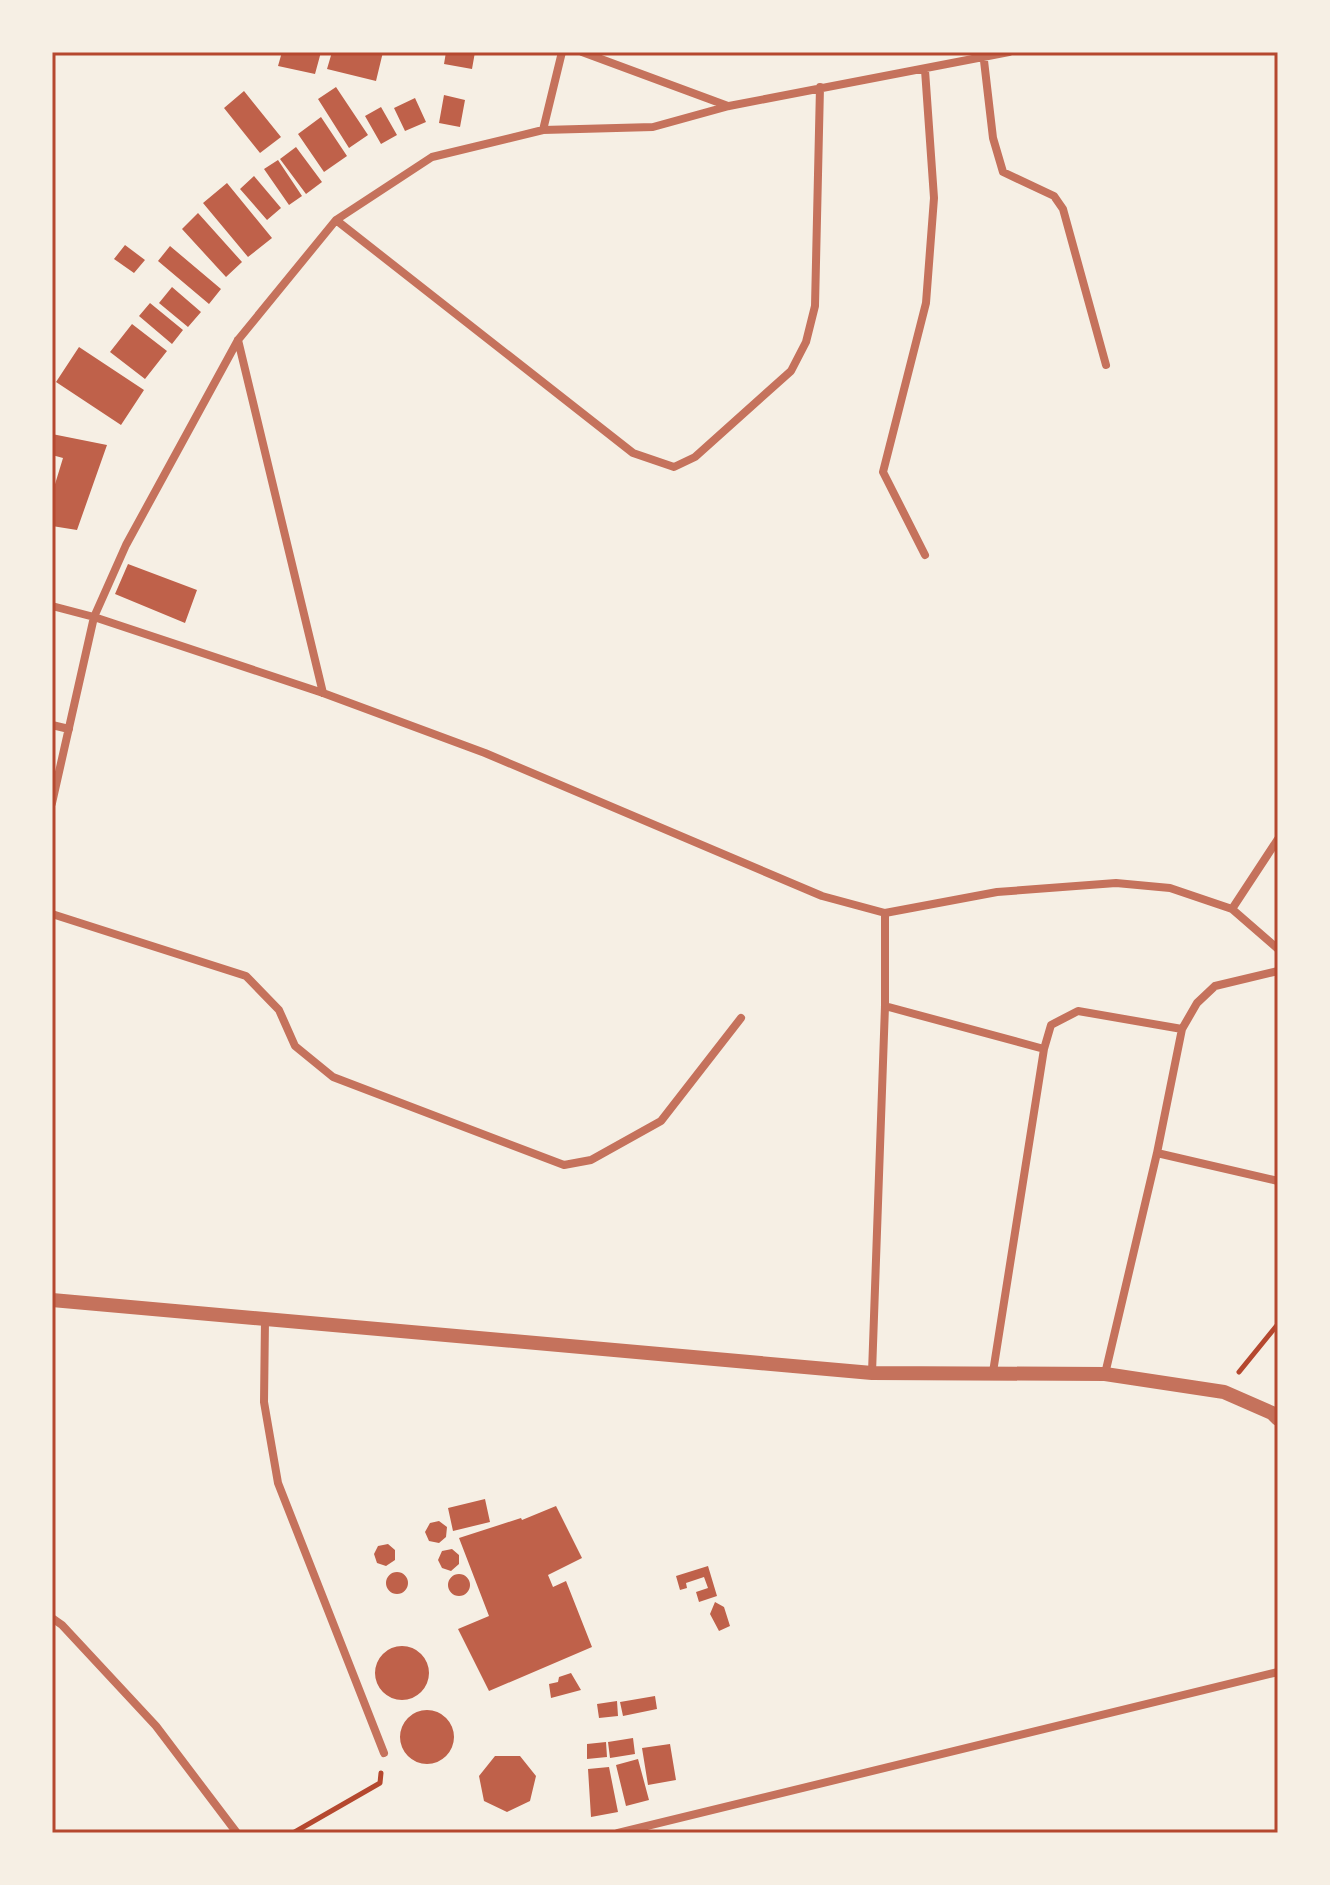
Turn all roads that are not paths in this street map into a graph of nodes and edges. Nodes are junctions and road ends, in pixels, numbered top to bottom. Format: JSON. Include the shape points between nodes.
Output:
{"nodes":[{"id":1,"x":562,"y":52,"type":"edge"},
{"id":2,"x":582,"y":52,"type":"edge"},
{"id":3,"x":1009,"y":52,"type":"edge"},
{"id":4,"x":983,"y":55,"type":"edge"},
{"id":5,"x":925,"y":70,"type":"junction"},
{"id":6,"x":820,"y":87,"type":"junction"},
{"id":7,"x":729,"y":106,"type":"junction"},
{"id":8,"x":543,"y":130,"type":"junction"},
{"id":9,"x":336,"y":220,"type":"junction"},
{"id":10,"x":238,"y":340,"type":"junction"},
{"id":11,"x":1106,"y":365,"type":"dead end"},
{"id":12,"x":925,"y":555,"type":"dead end"},
{"id":13,"x":52,"y":606,"type":"edge"},
{"id":14,"x":94,"y":617,"type":"junction"},
{"id":15,"x":323,"y":693,"type":"junction"},
{"id":16,"x":52,"y":725,"type":"edge"},
{"id":17,"x":69,"y":729,"type":"junction"},
{"id":18,"x":52,"y":803,"type":"edge"},
{"id":19,"x":1278,"y":839,"type":"edge"},
{"id":20,"x":1232,"y":909,"type":"junction"},
{"id":21,"x":885,"y":913,"type":"junction"},
{"id":22,"x":52,"y":914,"type":"edge"},
{"id":23,"x":1278,"y":949,"type":"edge"},
{"id":24,"x":1278,"y":971,"type":"edge"},
{"id":25,"x":885,"y":1006,"type":"junction"},
{"id":26,"x":741,"y":1018,"type":"dead end"},
{"id":27,"x":1182,"y":1029,"type":"junction"},
{"id":28,"x":1044,"y":1049,"type":"junction"},
{"id":29,"x":1157,"y":1153,"type":"junction"},
{"id":30,"x":1278,"y":1181,"type":"edge"},
{"id":31,"x":52,"y":1300,"type":"edge"},
{"id":32,"x":265,"y":1320,"type":"junction"},
{"id":33,"x":993,"y":1372,"type":"junction"},
{"id":34,"x":872,"y":1373,"type":"junction"},
{"id":35,"x":1105,"y":1374,"type":"junction"},
{"id":36,"x":1278,"y":1419,"type":"edge"},
{"id":37,"x":52,"y":1618,"type":"edge"},
{"id":38,"x":1278,"y":1672,"type":"edge"},
{"id":39,"x":384,"y":1753,"type":"road end"},
{"id":40,"x":237,"y":1833,"type":"edge"},
{"id":41,"x":618,"y":1833,"type":"edge"}],
"edges":[{"from":1,"to":8,"type":"street"},
{"from":2,"to":7,"type":"street"},
{"from":3,"to":4,"type":"street"},
{"from":4,"to":5,"type":"street"},
{"from":4,"to":11,"type":"street","via":[[993,138],[1003,172],[1054,196],[1063,209]]},
{"from":5,"to":6,"type":"street"},
{"from":5,"to":12,"type":"street","via":[[934,198],[926,303],[883,472]]},
{"from":6,"to":7,"type":"street"},
{"from":6,"to":9,"type":"street","via":[[815,306],[806,342],[791,371],[695,457],[674,467],[633,453]]},
{"from":7,"to":8,"type":"street","via":[[653,127]]},
{"from":8,"to":9,"type":"street","via":[[432,157]]},
{"from":9,"to":10,"type":"street"},
{"from":10,"to":14,"type":"street","via":[[126,545]]},
{"from":10,"to":15,"type":"street"},
{"from":13,"to":14,"type":"street"},
{"from":14,"to":15,"type":"street"},
{"from":14,"to":17,"type":"street"},
{"from":15,"to":21,"type":"street","via":[[485,753],[822,896]]},
{"from":16,"to":17,"type":"street"},
{"from":17,"to":18,"type":"street"},
{"from":19,"to":20,"type":"street"},
{"from":20,"to":21,"type":"street","via":[[1170,888],[1116,883],[997,892]]},
{"from":20,"to":23,"type":"street"},
{"from":21,"to":25,"type":"street"},
{"from":22,"to":26,"type":"street","via":[[246,976],[279,1010],[295,1046],[333,1077],[564,1165],[591,1160],[661,1121]]},
{"from":24,"to":27,"type":"street","via":[[1215,986]]},
{"from":25,"to":28,"type":"street"},
{"from":25,"to":34,"type":"street"},
{"from":27,"to":28,"type":"street","via":[[1078,1011],[1051,1025]]},
{"from":27,"to":29,"type":"street"},
{"from":28,"to":33,"type":"street"},
{"from":29,"to":30,"type":"street"},
{"from":29,"to":35,"type":"street"},
{"from":31,"to":32,"type":"street"},
{"from":32,"to":34,"type":"street"},
{"from":32,"to":39,"type":"street","via":[[264,1402],[278,1483]]},
{"from":33,"to":34,"type":"street"},
{"from":33,"to":35,"type":"street"},
{"from":35,"to":36,"type":"street","via":[[1224,1392]]},
{"from":37,"to":40,"type":"street","via":[[156,1726]]},
{"from":38,"to":41,"type":"street"}]}
